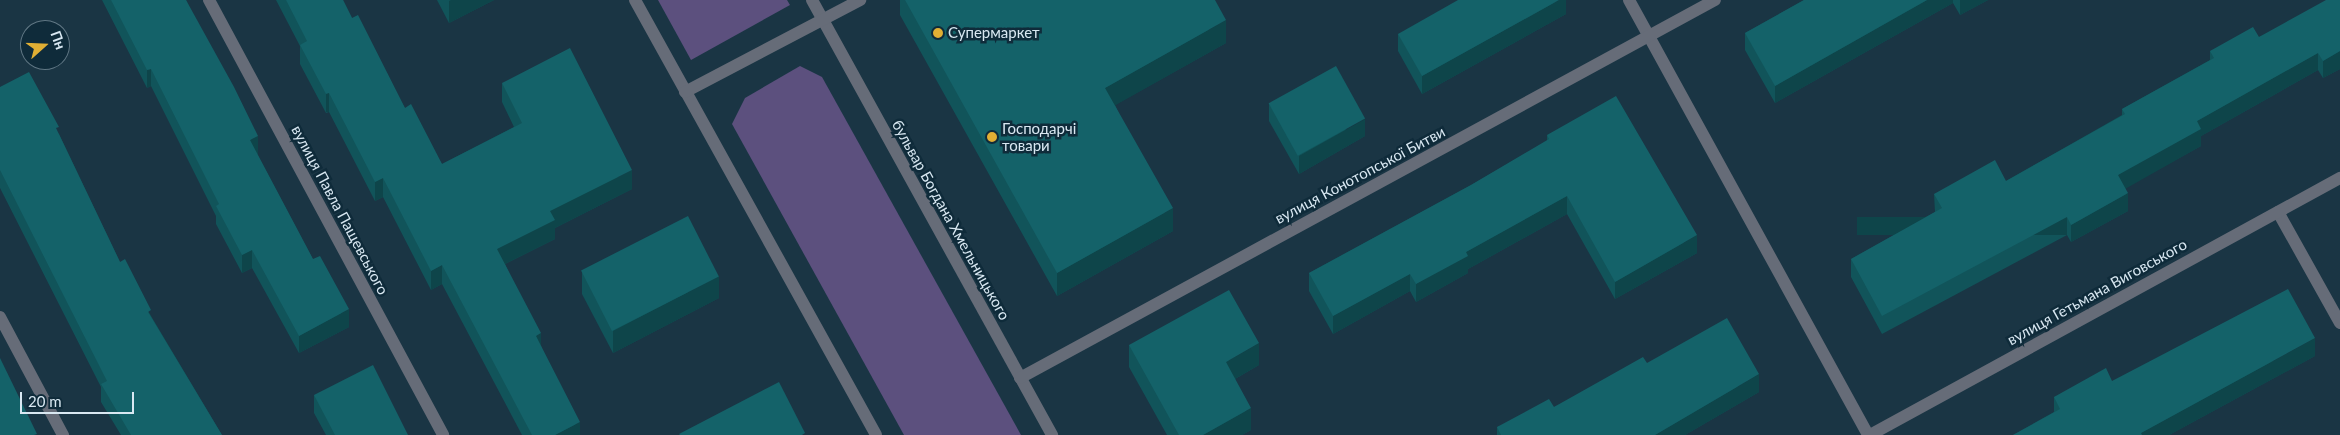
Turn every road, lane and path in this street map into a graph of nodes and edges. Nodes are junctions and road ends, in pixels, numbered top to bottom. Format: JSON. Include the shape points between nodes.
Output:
{"nodes":[{"id":1,"x":209,"y":0,"type":"edge"},
{"id":2,"x":635,"y":0,"type":"edge"},
{"id":3,"x":812,"y":0,"type":"edge"},
{"id":4,"x":860,"y":0,"type":"edge"},
{"id":5,"x":1629,"y":0,"type":"edge"},
{"id":6,"x":1715,"y":0,"type":"edge"},
{"id":7,"x":823,"y":21,"type":"junction"},
{"id":8,"x":1649,"y":37,"type":"junction"},
{"id":9,"x":686,"y":92,"type":"junction"},
{"id":10,"x":2340,"y":178,"type":"edge"},
{"id":11,"x":2278,"y":212,"type":"junction"},
{"id":12,"x":0,"y":317,"type":"edge"},
{"id":13,"x":2340,"y":322,"type":"edge"},
{"id":14,"x":1020,"y":378,"type":"junction"},
{"id":15,"x":63,"y":435,"type":"edge"},
{"id":16,"x":443,"y":435,"type":"edge"},
{"id":17,"x":876,"y":435,"type":"edge"},
{"id":18,"x":1052,"y":435,"type":"edge"},
{"id":19,"x":1869,"y":435,"type":"edge"}],
"edges":[{"from":1,"to":16,"type":"street","name":"вулиця Павла Пащевського"},
{"from":2,"to":9,"type":"street"},
{"from":3,"to":7,"type":"street","name":"бульвар Богдана Хмельницького"},
{"from":4,"to":7,"type":"street"},
{"from":5,"to":8,"type":"street"},
{"from":6,"to":8,"type":"street","name":"вулиця Конотопської Битви"},
{"from":7,"to":9,"type":"street"},
{"from":7,"to":14,"type":"street","name":"бульвар Богдана Хмельницького"},
{"from":8,"to":14,"type":"street","name":"вулиця Конотопської Битви"},
{"from":8,"to":19,"type":"street"},
{"from":9,"to":17,"type":"street"},
{"from":10,"to":11,"type":"street","name":"вулиця Гетьмана Виговського"},
{"from":11,"to":13,"type":"street"},
{"from":11,"to":19,"type":"street","name":"вулиця Гетьмана Виговського"},
{"from":12,"to":15,"type":"street"},
{"from":14,"to":18,"type":"street","name":"бульвар Богдана Хмельницького"}]}
